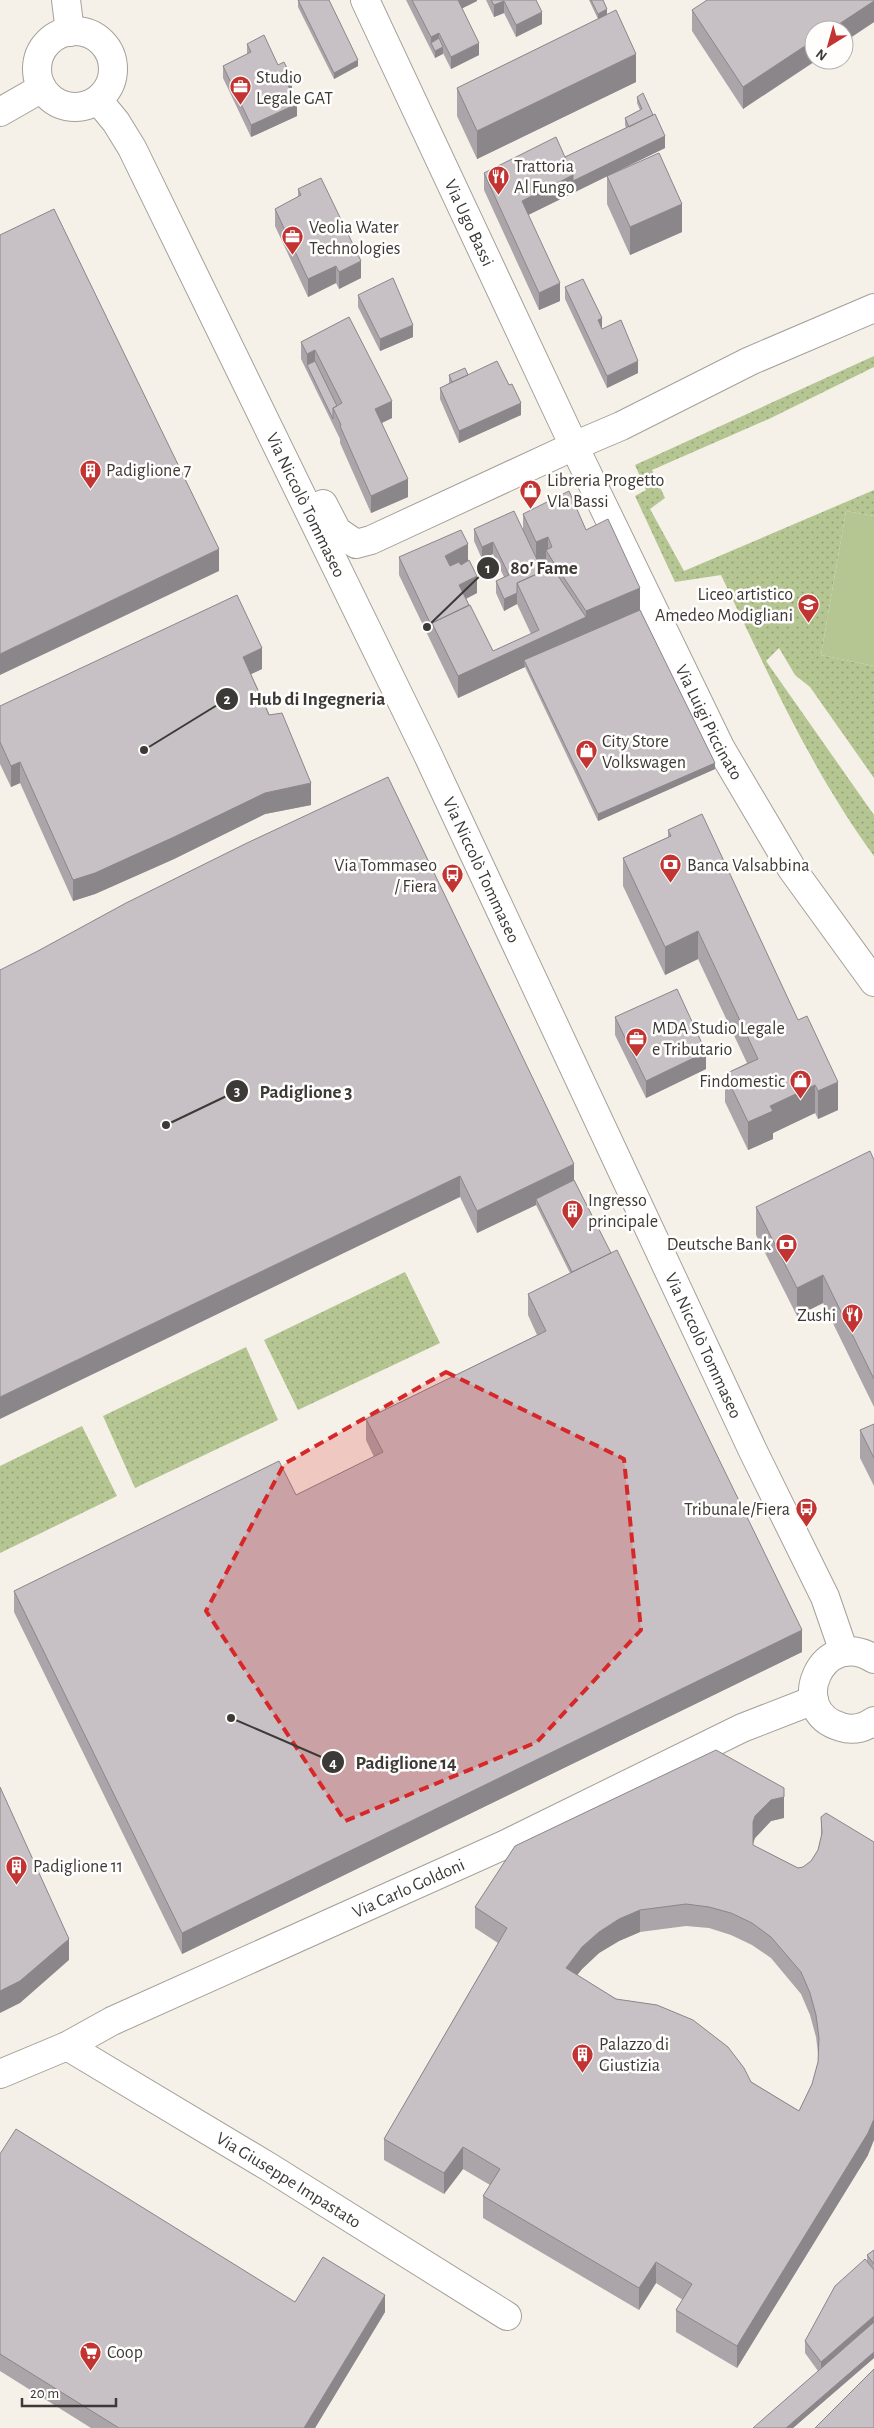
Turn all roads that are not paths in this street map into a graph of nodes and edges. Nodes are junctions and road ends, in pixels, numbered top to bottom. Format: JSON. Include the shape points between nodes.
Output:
{"nodes":[{"id":1,"x":66,"y":0,"type":"edge"},
{"id":2,"x":365,"y":0,"type":"edge"},
{"id":3,"x":70,"y":32,"type":"junction"},
{"id":4,"x":42,"y":88,"type":"junction"},
{"id":5,"x":98,"y":100,"type":"junction"},
{"id":6,"x":0,"y":112,"type":"edge"},
{"id":7,"x":874,"y":308,"type":"edge"},
{"id":8,"x":574,"y":446,"type":"junction"},
{"id":9,"x":298,"y":488,"type":"junction"},
{"id":10,"x":874,"y":982,"type":"edge"},
{"id":11,"x":844,"y":1652,"type":"junction"},
{"id":12,"x":874,"y":1659,"type":"edge"},
{"id":13,"x":814,"y":1700,"type":"junction"},
{"id":14,"x":872,"y":1725,"type":"edge"},
{"id":15,"x":67,"y":2046,"type":"junction"},
{"id":16,"x":0,"y":2074,"type":"edge"},
{"id":17,"x":507,"y":2316,"type":"dead end"}],
"edges":[{"from":1,"to":3,"type":"street"},
{"from":2,"to":8,"type":"street","name":"Via Ugo Bassi"},
{"from":3,"to":4,"type":"street","via":[[60,34],[44,48],[37,68]]},
{"from":3,"to":5,"type":"street","via":[[83,32],[95,37],[111,56],[112,80]]},
{"from":4,"to":5,"type":"street","via":[[57,103],[67,107]]},
{"from":4,"to":6,"type":"street"},
{"from":5,"to":9,"type":"street","name":"Via Niccolò Tommaseo","via":[[132,148]]},
{"from":7,"to":8,"type":"street","via":[[750,361]]},
{"from":8,"to":9,"type":"street","via":[[371,540],[356,544],[337,531],[323,504]]},
{"from":8,"to":10,"type":"street","name":"Via Luigi Piccinato","via":[[721,748],[787,860]]},
{"from":9,"to":11,"type":"street","name":"Via Niccolò Tommaseo","via":[[427,752],[824,1597]]},
{"from":11,"to":12,"type":"street","via":[[859,1652]]},
{"from":11,"to":13,"type":"street","via":[[823,1664],[816,1675]]},
{"from":13,"to":14,"type":"street","via":[[820,1713],[836,1726],[849,1729]]},
{"from":13,"to":15,"type":"street","name":"Via Carlo Goldoni","via":[[742,1728],[504,1845],[112,2021]]},
{"from":15,"to":16,"type":"street","name":"Via Carlo Goldoni"},
{"from":15,"to":17,"type":"street","name":"Via Giuseppe Impastato","via":[[269,2167]]}]}
